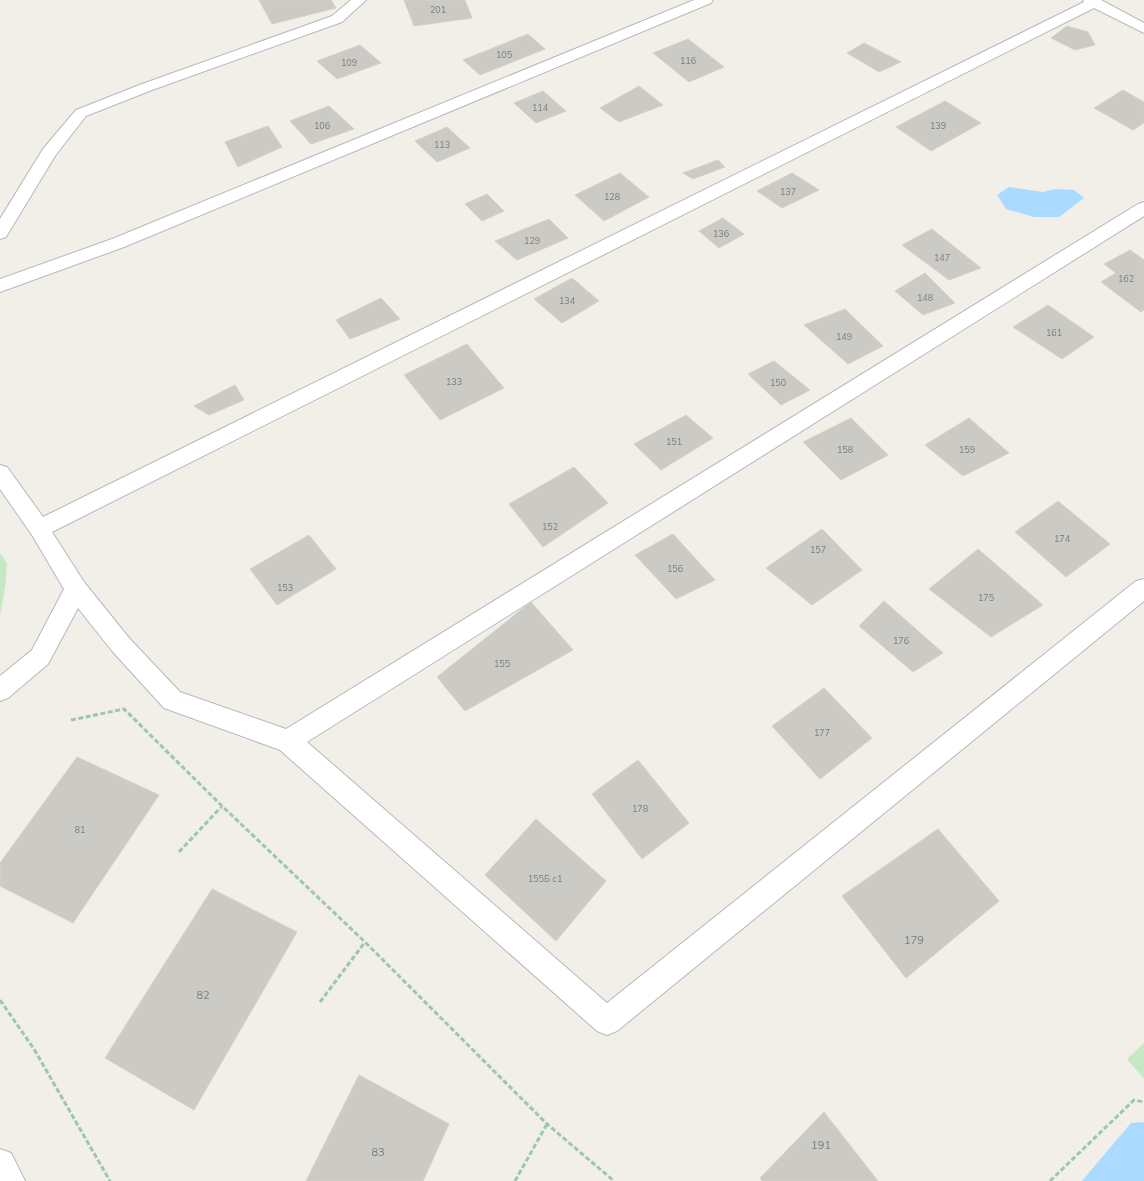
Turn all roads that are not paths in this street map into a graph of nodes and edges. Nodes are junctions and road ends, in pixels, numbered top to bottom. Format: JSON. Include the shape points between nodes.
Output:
{"nodes":[{"id":1,"x":359,"y":0,"type":"edge"},
{"id":2,"x":706,"y":0,"type":"edge"},
{"id":3,"x":1092,"y":1,"type":"edge"},
{"id":4,"x":1144,"y":29,"type":"edge"},
{"id":5,"x":1144,"y":208,"type":"edge"},
{"id":6,"x":0,"y":233,"type":"edge"},
{"id":7,"x":0,"y":286,"type":"edge"},
{"id":8,"x":0,"y":473,"type":"edge"},
{"id":9,"x":39,"y":529,"type":"junction"},
{"id":10,"x":1144,"y":588,"type":"edge"},
{"id":11,"x":76,"y":589,"type":"junction"},
{"id":12,"x":0,"y":690,"type":"edge"},
{"id":13,"x":288,"y":741,"type":"junction"},
{"id":14,"x":0,"y":1164,"type":"edge"},
{"id":15,"x":10,"y":1181,"type":"edge"}],
"edges":[{"from":1,"to":6,"type":"street","via":[[337,19],[81,113],[49,153]]},
{"from":2,"to":7,"type":"street","via":[[133,237]]},
{"from":3,"to":4,"type":"street"},
{"from":3,"to":9,"type":"street"},
{"from":5,"to":13,"type":"street"},
{"from":8,"to":9,"type":"street"},
{"from":9,"to":11,"type":"street"},
{"from":10,"to":13,"type":"street","via":[[607,1021]]},
{"from":11,"to":12,"type":"street","via":[[40,657]]},
{"from":11,"to":13,"type":"street","via":[[121,645],[172,700]]},
{"from":14,"to":15,"type":"street"}]}
